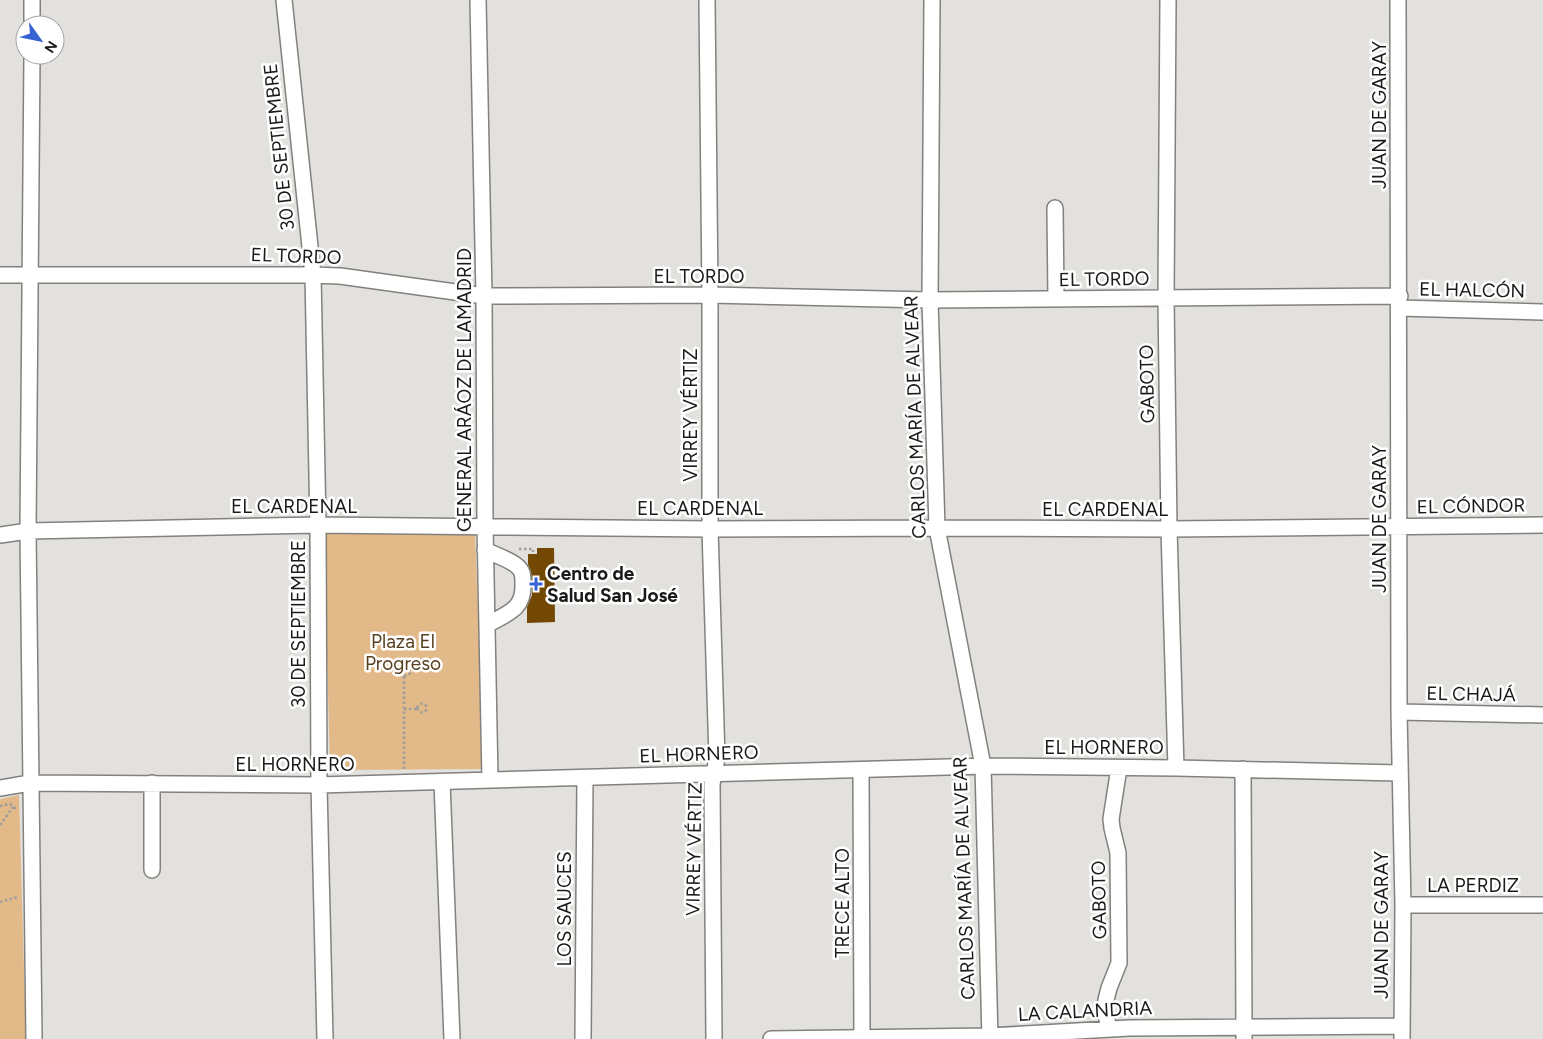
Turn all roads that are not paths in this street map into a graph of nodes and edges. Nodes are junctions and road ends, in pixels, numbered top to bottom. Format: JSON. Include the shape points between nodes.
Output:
{"nodes":[{"id":1,"x":32,"y":0,"type":"edge"},
{"id":2,"x":284,"y":0,"type":"edge"},
{"id":3,"x":478,"y":0,"type":"edge"},
{"id":4,"x":707,"y":0,"type":"edge"},
{"id":5,"x":932,"y":0,"type":"edge"},
{"id":6,"x":1168,"y":0,"type":"edge"},
{"id":7,"x":1398,"y":0,"type":"edge"},
{"id":8,"x":32,"y":15,"type":"edge"},
{"id":9,"x":32,"y":65,"type":"edge"},
{"id":10,"x":1055,"y":208,"type":"dead end"},
{"id":11,"x":30,"y":274,"type":"junction"},
{"id":12,"x":0,"y":275,"type":"edge"},
{"id":13,"x":313,"y":275,"type":"junction"},
{"id":14,"x":710,"y":295,"type":"junction"},
{"id":15,"x":484,"y":296,"type":"junction"},
{"id":16,"x":1166,"y":298,"type":"junction"},
{"id":17,"x":1056,"y":299,"type":"junction"},
{"id":18,"x":930,"y":300,"type":"junction"},
{"id":19,"x":1400,"y":302,"type":"junction"},
{"id":20,"x":1543,"y":312,"type":"edge"},
{"id":21,"x":318,"y":525,"type":"junction"},
{"id":22,"x":1543,"y":525,"type":"edge"},
{"id":23,"x":485,"y":526,"type":"junction"},
{"id":24,"x":1399,"y":527,"type":"junction"},
{"id":25,"x":936,"y":528,"type":"junction"},
{"id":26,"x":710,"y":529,"type":"junction"},
{"id":27,"x":1169,"y":529,"type":"junction"},
{"id":28,"x":28,"y":531,"type":"junction"},
{"id":29,"x":0,"y":535,"type":"edge"},
{"id":30,"x":485,"y":550,"type":"junction"},
{"id":31,"x":487,"y":625,"type":"junction"},
{"id":32,"x":1399,"y":712,"type":"junction"},
{"id":33,"x":1543,"y":715,"type":"edge"},
{"id":34,"x":982,"y":766,"type":"junction"},
{"id":35,"x":1119,"y":768,"type":"junction"},
{"id":36,"x":1176,"y":768,"type":"junction"},
{"id":37,"x":1243,"y":769,"type":"junction"},
{"id":38,"x":861,"y":770,"type":"junction"},
{"id":39,"x":715,"y":773,"type":"junction"},
{"id":40,"x":1399,"y":773,"type":"junction"},
{"id":41,"x":585,"y":778,"type":"junction"},
{"id":42,"x":490,"y":779,"type":"junction"},
{"id":43,"x":442,"y":782,"type":"junction"},
{"id":44,"x":30,"y":783,"type":"junction"},
{"id":45,"x":152,"y":784,"type":"junction"},
{"id":46,"x":319,"y":785,"type":"junction"},
{"id":47,"x":0,"y":788,"type":"edge"},
{"id":48,"x":152,"y":870,"type":"dead end"},
{"id":49,"x":1403,"y":905,"type":"junction"},
{"id":50,"x":1543,"y":905,"type":"edge"},
{"id":51,"x":1109,"y":1030,"type":"junction"},
{"id":52,"x":1401,"y":1032,"type":"edge"},
{"id":53,"x":1244,"y":1033,"type":"edge"},
{"id":54,"x":1129,"y":1034,"type":"edge"},
{"id":55,"x":862,"y":1037,"type":"junction"},
{"id":56,"x":990,"y":1037,"type":"edge"},
{"id":57,"x":34,"y":1039,"type":"edge"},
{"id":58,"x":325,"y":1039,"type":"edge"},
{"id":59,"x":452,"y":1039,"type":"edge"},
{"id":60,"x":582,"y":1039,"type":"edge"},
{"id":61,"x":714,"y":1039,"type":"edge"},
{"id":62,"x":771,"y":1039,"type":"edge"}],
"edges":[{"from":1,"to":8,"type":"street"},
{"from":2,"to":13,"type":"street","name":"30 DE SEPTIEMBRE"},
{"from":3,"to":15,"type":"street","name":"GENERAL ARÁOZ DE LAMADRID"},
{"from":4,"to":14,"type":"street","name":"VIRREY VÉRTIZ"},
{"from":5,"to":18,"type":"street","name":"CARLOS MARÍA DE ALVEAR"},
{"from":6,"to":16,"type":"street","name":"GABOTO"},
{"from":7,"to":19,"type":"street","name":"JUAN DE GARAY"},
{"from":9,"to":11,"type":"street"},
{"from":10,"to":17,"type":"street"},
{"from":11,"to":12,"type":"street","name":"EL TORDO"},
{"from":11,"to":13,"type":"street","name":"EL TORDO"},
{"from":11,"to":28,"type":"street"},
{"from":13,"to":15,"type":"street","name":"EL TORDO"},
{"from":13,"to":21,"type":"street","name":"30 DE SEPTIEMBRE"},
{"from":14,"to":15,"type":"street","name":"EL TORDO"},
{"from":14,"to":18,"type":"street","name":"EL TORDO"},
{"from":14,"to":26,"type":"street","name":"VIRREY VÉRTIZ"},
{"from":15,"to":23,"type":"street","name":"GENERAL ARÁOZ DE LAMADRID"},
{"from":16,"to":17,"type":"street","name":"EL TORDO"},
{"from":16,"to":19,"type":"street","name":"EL TORDO"},
{"from":16,"to":27,"type":"street","name":"GABOTO"},
{"from":17,"to":18,"type":"street","name":"EL TORDO"},
{"from":18,"to":25,"type":"street","name":"CARLOS MARÍA DE ALVEAR"},
{"from":19,"to":20,"type":"street","name":"EL HALCÓN"},
{"from":19,"to":24,"type":"street","name":"JUAN DE GARAY"},
{"from":21,"to":23,"type":"street","name":"EL CARDENAL"},
{"from":21,"to":28,"type":"street","name":"EL CARDENAL"},
{"from":21,"to":46,"type":"street","name":"30 DE SEPTIEMBRE"},
{"from":22,"to":24,"type":"street","name":"EL CÓNDOR"},
{"from":23,"to":26,"type":"street","name":"EL CARDENAL"},
{"from":23,"to":30,"type":"street","name":"GENERAL ARÁOZ DE LAMADRID"},
{"from":24,"to":27,"type":"street","name":"EL CARDENAL"},
{"from":24,"to":32,"type":"street","name":"JUAN DE GARAY"},
{"from":25,"to":26,"type":"street","name":"EL CARDENAL"},
{"from":25,"to":27,"type":"street","name":"EL CARDENAL"},
{"from":25,"to":34,"type":"street","name":"CARLOS MARÍA DE ALVEAR"},
{"from":26,"to":39,"type":"street","name":"VIRREY VÉRTIZ"},
{"from":27,"to":36,"type":"street","name":"GABOTO"},
{"from":28,"to":29,"type":"street","name":"EL CARDENAL"},
{"from":28,"to":44,"type":"street"},
{"from":30,"to":31,"type":"street","name":"GENERAL ARÁOZ DE LAMADRID"},
{"from":30,"to":31,"type":"street","via":[[514,564],[523,575],[520,603]]},
{"from":31,"to":42,"type":"street","name":"GENERAL ARÁOZ DE LAMADRID"},
{"from":32,"to":33,"type":"street","name":"EL CHAJÁ"},
{"from":32,"to":40,"type":"street","name":"JUAN DE GARAY"},
{"from":34,"to":35,"type":"street","name":"EL HORNERO"},
{"from":34,"to":38,"type":"street","name":"EL HORNERO"},
{"from":34,"to":56,"type":"street","name":"CARLOS MARÍA DE ALVEAR"},
{"from":35,"to":36,"type":"street","name":"EL HORNERO"},
{"from":35,"to":51,"type":"street","name":"GABOTO","via":[[1111,819],[1118,853],[1119,963],[1106,1000]]},
{"from":36,"to":37,"type":"street","name":"EL HORNERO"},
{"from":37,"to":40,"type":"street","name":"EL HORNERO"},
{"from":37,"to":53,"type":"street"},
{"from":38,"to":39,"type":"street","name":"EL HORNERO"},
{"from":38,"to":55,"type":"street","name":"TRECE ALTO"},
{"from":39,"to":41,"type":"street","name":"EL HORNERO"},
{"from":39,"to":61,"type":"street","name":"VIRREY VÉRTIZ","via":[[712,784]]},
{"from":40,"to":49,"type":"street","name":"JUAN DE GARAY"},
{"from":41,"to":42,"type":"street","name":"EL HORNERO"},
{"from":41,"to":60,"type":"street","name":"LOS SAUCES"},
{"from":42,"to":43,"type":"street","name":"EL HORNERO"},
{"from":43,"to":46,"type":"street","name":"EL HORNERO"},
{"from":43,"to":59,"type":"street"},
{"from":44,"to":45,"type":"street","name":"EL HORNERO"},
{"from":44,"to":47,"type":"street","name":"EL HORNERO"},
{"from":44,"to":57,"type":"street"},
{"from":45,"to":46,"type":"street","name":"EL HORNERO"},
{"from":45,"to":48,"type":"street"},
{"from":46,"to":58,"type":"street","name":"30 DE SEPTIEMBRE"},
{"from":49,"to":50,"type":"street","name":"LA PERDIZ"},
{"from":49,"to":52,"type":"street","name":"JUAN DE GARAY"},
{"from":51,"to":54,"type":"street","name":"LA CALANDRIA"},
{"from":51,"to":56,"type":"street","name":"LA CALANDRIA"},
{"from":52,"to":53,"type":"street","name":"LA CALANDRIA"},
{"from":53,"to":54,"type":"street","name":"LA CALANDRIA"},
{"from":55,"to":56,"type":"street","name":"LA CALANDRIA"},
{"from":55,"to":62,"type":"street","name":"LA CALANDRIA"}]}
